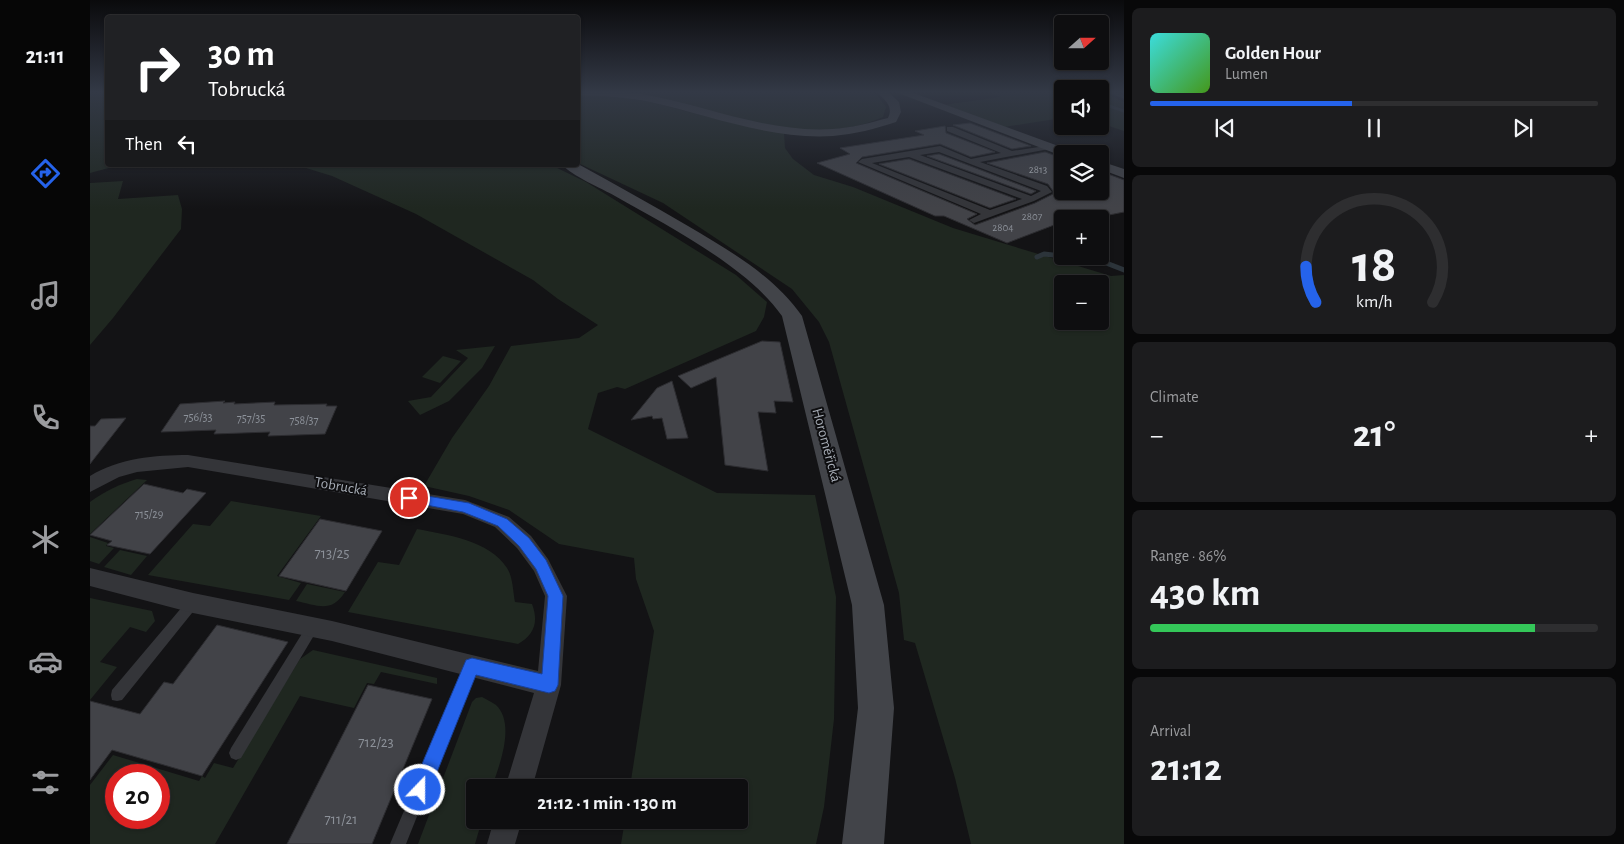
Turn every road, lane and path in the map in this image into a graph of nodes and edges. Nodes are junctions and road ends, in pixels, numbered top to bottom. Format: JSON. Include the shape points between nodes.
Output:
{"nodes":[{"id":1,"x":800,"y":130,"type":"edge"},
{"id":2,"x":852,"y":130,"type":"edge"},
{"id":3,"x":953,"y":130,"type":"edge"},
{"id":4,"x":1004,"y":130,"type":"edge"},
{"id":5,"x":1049,"y":147,"type":"junction"},
{"id":6,"x":1054,"y":149,"type":"edge"},
{"id":7,"x":909,"y":154,"type":"junction"},
{"id":8,"x":1011,"y":154,"type":"junction"},
{"id":9,"x":969,"y":162,"type":"junction"},
{"id":10,"x":573,"y":167,"type":"edge"},
{"id":11,"x":1109,"y":168,"type":"edge"},
{"id":12,"x":1124,"y":174,"type":"edge"},
{"id":13,"x":1031,"y":199,"type":"junction"},
{"id":14,"x":990,"y":214,"type":"junction"},
{"id":15,"x":974,"y":220,"type":"dead end"},
{"id":16,"x":90,"y":485,"type":"edge"},
{"id":17,"x":90,"y":577,"type":"edge"},
{"id":18,"x":192,"y":604,"type":"junction"},
{"id":19,"x":312,"y":628,"type":"junction"},
{"id":20,"x":472,"y":666,"type":"junction"},
{"id":21,"x":549,"y":685,"type":"junction"},
{"id":22,"x":117,"y":695,"type":"dead end"},
{"id":23,"x":236,"y":753,"type":"dead end"},
{"id":24,"x":521,"y":779,"type":"edge"},
{"id":25,"x":505,"y":829,"type":"edge"},
{"id":26,"x":398,"y":844,"type":"edge"},
{"id":27,"x":501,"y":844,"type":"edge"},
{"id":28,"x":863,"y":844,"type":"edge"}],
"edges":[{"from":1,"to":2,"type":"main road"},
{"from":3,"to":8,"type":"street"},
{"from":4,"to":5,"type":"main road"},
{"from":5,"to":6,"type":"main road"},
{"from":5,"to":8,"type":"street"},
{"from":7,"to":9,"type":"street","via":[[940,149]]},
{"from":7,"to":13,"type":"street"},
{"from":7,"to":14,"type":"street","via":[[862,162]]},
{"from":8,"to":9,"type":"street"},
{"from":9,"to":13,"type":"street","via":[[1044,188],[1047,192]]},
{"from":10,"to":28,"type":"main road","name":"Horoměřická","via":[[653,211],[756,277],[780,297],[792,316],[868,605],[876,708]]},
{"from":11,"to":12,"type":"main road"},
{"from":13,"to":14,"type":"street"},
{"from":14,"to":15,"type":"street"},
{"from":16,"to":21,"type":"street","name":"Tobrucká","via":[[120,469],[156,461],[188,461],[464,507],[502,522],[524,542],[541,565],[556,596]]},
{"from":17,"to":18,"type":"street"},
{"from":18,"to":19,"type":"street"},
{"from":18,"to":22,"type":"lane"},
{"from":19,"to":20,"type":"street"},
{"from":19,"to":23,"type":"lane"},
{"from":20,"to":21,"type":"street"},
{"from":20,"to":26,"type":"lane"},
{"from":21,"to":24,"type":"street","name":"Tobrucká"},
{"from":25,"to":27,"type":"street"}]}
